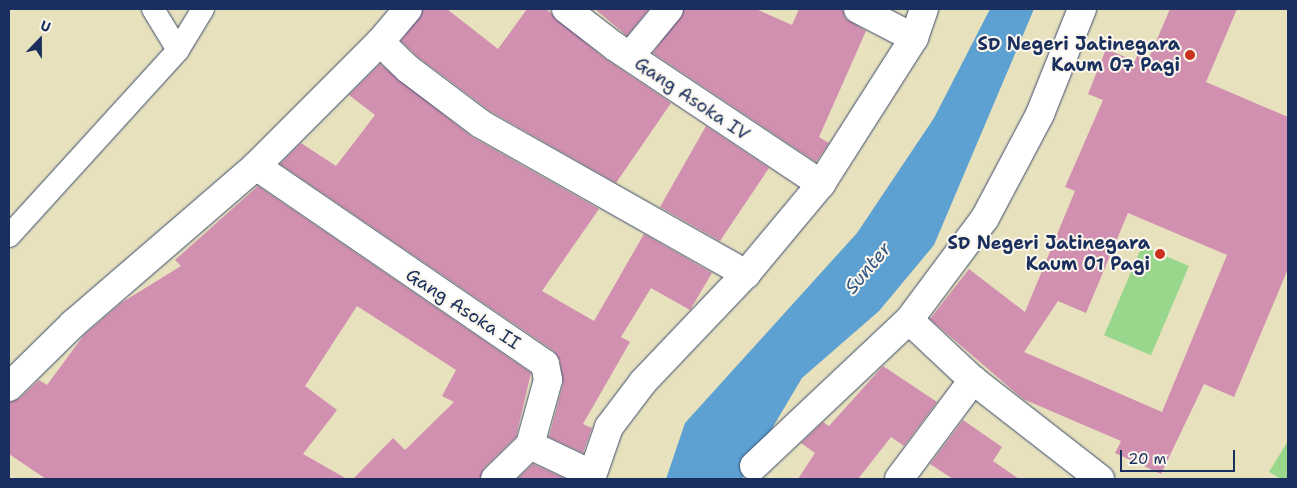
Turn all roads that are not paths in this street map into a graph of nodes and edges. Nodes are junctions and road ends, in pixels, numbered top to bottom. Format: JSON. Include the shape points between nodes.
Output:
{"nodes":[{"id":1,"x":153,"y":9,"type":"edge"},
{"id":2,"x":203,"y":9,"type":"edge"},
{"id":3,"x":408,"y":9,"type":"edge"},
{"id":4,"x":566,"y":9,"type":"edge"},
{"id":5,"x":668,"y":9,"type":"edge"},
{"id":6,"x":858,"y":9,"type":"edge"},
{"id":7,"x":924,"y":9,"type":"edge"},
{"id":8,"x":1082,"y":9,"type":"edge"},
{"id":9,"x":914,"y":38,"type":"junction"},
{"id":10,"x":380,"y":42,"type":"junction"},
{"id":11,"x":178,"y":50,"type":"junction"},
{"id":12,"x":630,"y":56,"type":"junction"},
{"id":13,"x":256,"y":166,"type":"junction"},
{"id":14,"x":821,"y":184,"type":"junction"},
{"id":15,"x":9,"y":236,"type":"edge"},
{"id":16,"x":746,"y":274,"type":"junction"},
{"id":17,"x":909,"y":320,"type":"junction"},
{"id":18,"x":972,"y":380,"type":"junction"},
{"id":19,"x":9,"y":388,"type":"edge"},
{"id":20,"x":530,"y":445,"type":"junction"},
{"id":21,"x":754,"y":466,"type":"dead end"},
{"id":22,"x":591,"y":477,"type":"edge"},
{"id":23,"x":495,"y":479,"type":"edge"},
{"id":24,"x":900,"y":479,"type":"edge"},
{"id":25,"x":1100,"y":479,"type":"edge"}],
"edges":[{"from":1,"to":11,"type":"lane"},
{"from":2,"to":11,"type":"lane"},
{"from":3,"to":10,"type":"street"},
{"from":4,"to":12,"type":"street","name":"Gang Asoka IV"},
{"from":5,"to":12,"type":"street"},
{"from":6,"to":9,"type":"street"},
{"from":7,"to":9,"type":"street"},
{"from":8,"to":17,"type":"street","via":[[1040,114],[985,218]]},
{"from":9,"to":14,"type":"street"},
{"from":10,"to":13,"type":"street"},
{"from":10,"to":16,"type":"street","via":[[408,69],[481,124]]},
{"from":11,"to":15,"type":"lane"},
{"from":12,"to":14,"type":"street","name":"Gang Asoka IV"},
{"from":13,"to":19,"type":"street","via":[[72,324]]},
{"from":13,"to":20,"type":"street","name":"Gang Asoka II","via":[[545,364],[548,380]]},
{"from":14,"to":16,"type":"street"},
{"from":16,"to":22,"type":"street","via":[[643,382],[609,427]]},
{"from":17,"to":18,"type":"street"},
{"from":17,"to":21,"type":"street"},
{"from":18,"to":24,"type":"street"},
{"from":18,"to":25,"type":"street"},
{"from":20,"to":22,"type":"street"},
{"from":20,"to":23,"type":"street"}]}
